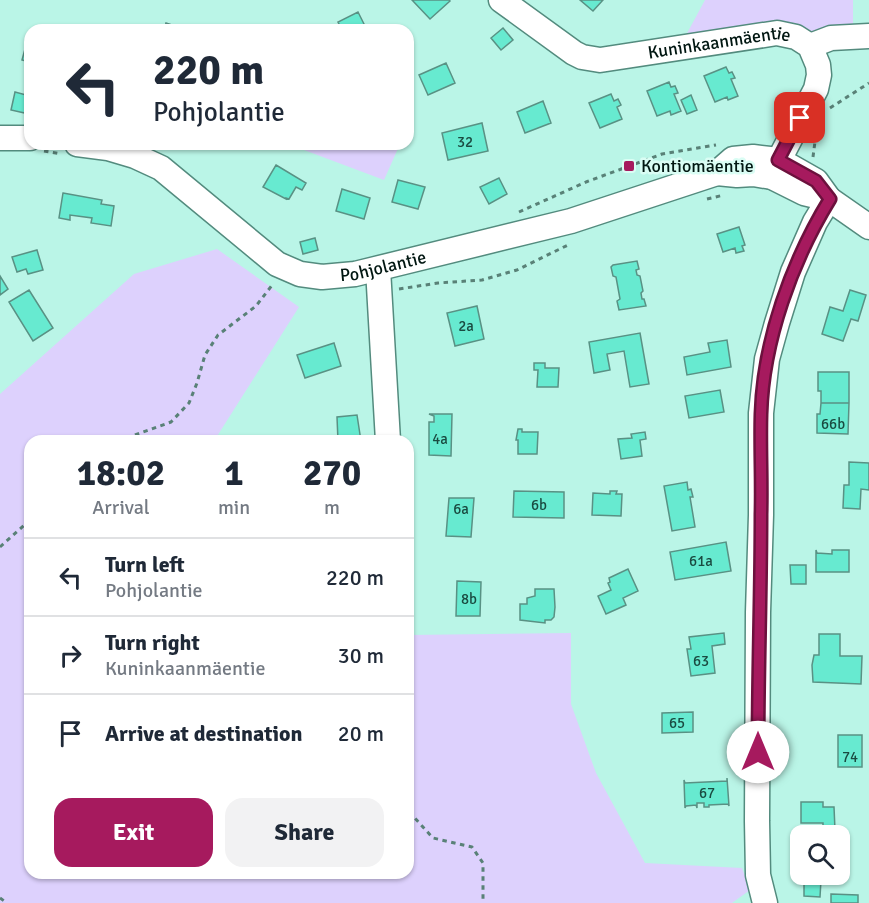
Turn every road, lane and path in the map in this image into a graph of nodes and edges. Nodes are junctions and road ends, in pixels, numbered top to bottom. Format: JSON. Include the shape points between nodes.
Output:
{"nodes":[{"id":1,"x":501,"y":0,"type":"edge"},
{"id":2,"x":869,"y":36,"type":"edge"},
{"id":3,"x":810,"y":46,"type":"junction"},
{"id":4,"x":869,"y":83,"type":"edge"},
{"id":5,"x":825,"y":111,"type":"dead end"},
{"id":6,"x":817,"y":130,"type":"dead end"},
{"id":7,"x":0,"y":138,"type":"edge"},
{"id":8,"x":24,"y":138,"type":"edge"},
{"id":9,"x":718,"y":145,"type":"dead end"},
{"id":10,"x":115,"y":150,"type":"edge"},
{"id":11,"x":813,"y":160,"type":"dead end"},
{"id":12,"x":775,"y":169,"type":"junction"},
{"id":13,"x":720,"y":184,"type":"junction"},
{"id":14,"x":830,"y":199,"type":"junction"},
{"id":15,"x":702,"y":201,"type":"dead end"},
{"id":16,"x":514,"y":213,"type":"dead end"},
{"id":17,"x":869,"y":227,"type":"edge"},
{"id":18,"x":572,"y":242,"type":"dead end"},
{"id":19,"x":378,"y":268,"type":"junction"},
{"id":20,"x":277,"y":280,"type":"dead end"},
{"id":21,"x":390,"y":290,"type":"dead end"},
{"id":22,"x":135,"y":435,"type":"edge"},
{"id":23,"x":388,"y":435,"type":"edge"},
{"id":24,"x":24,"y":526,"type":"edge"},
{"id":25,"x":0,"y":548,"type":"edge"},
{"id":26,"x":414,"y":817,"type":"edge"},
{"id":27,"x":0,"y":898,"type":"edge"},
{"id":28,"x":7,"y":903,"type":"edge"},
{"id":29,"x":483,"y":903,"type":"edge"},
{"id":30,"x":765,"y":903,"type":"edge"}],
"edges":[{"from":1,"to":3,"type":"street","name":"Kuninkaanmäentie","via":[[574,52],[591,59],[777,33],[796,37]]},
{"from":2,"to":3,"type":"street","via":[[831,38]]},
{"from":3,"to":12,"type":"street","name":"Kuninkaanmäentie","via":[[818,64],[816,89]]},
{"from":4,"to":5,"type":"path"},
{"from":6,"to":11,"type":"path"},
{"from":7,"to":8,"type":"street"},
{"from":9,"to":16,"type":"path","via":[[662,154]]},
{"from":10,"to":19,"type":"street","name":"Pohjolantie","via":[[161,168],[277,264],[322,278]]},
{"from":12,"to":13,"type":"street","name":"Pohjolantie","via":[[737,175]]},
{"from":12,"to":14,"type":"street","name":"Pohjolantie","via":[[804,193]]},
{"from":13,"to":15,"type":"path"},
{"from":13,"to":19,"type":"street","name":"Pohjolantie"},
{"from":14,"to":17,"type":"street","name":"Pohjolantie"},
{"from":14,"to":30,"type":"street","via":[[793,272],[767,359],[761,413],[757,821],[758,875]]},
{"from":18,"to":21,"type":"path","via":[[517,270],[491,278]]},
{"from":19,"to":23,"type":"street"},
{"from":20,"to":22,"type":"path","via":[[256,306],[218,335],[205,356],[189,403],[171,422]]},
{"from":24,"to":25,"type":"path"},
{"from":26,"to":29,"type":"path","via":[[434,838],[472,847],[483,863]]},
{"from":27,"to":28,"type":"path"}]}
